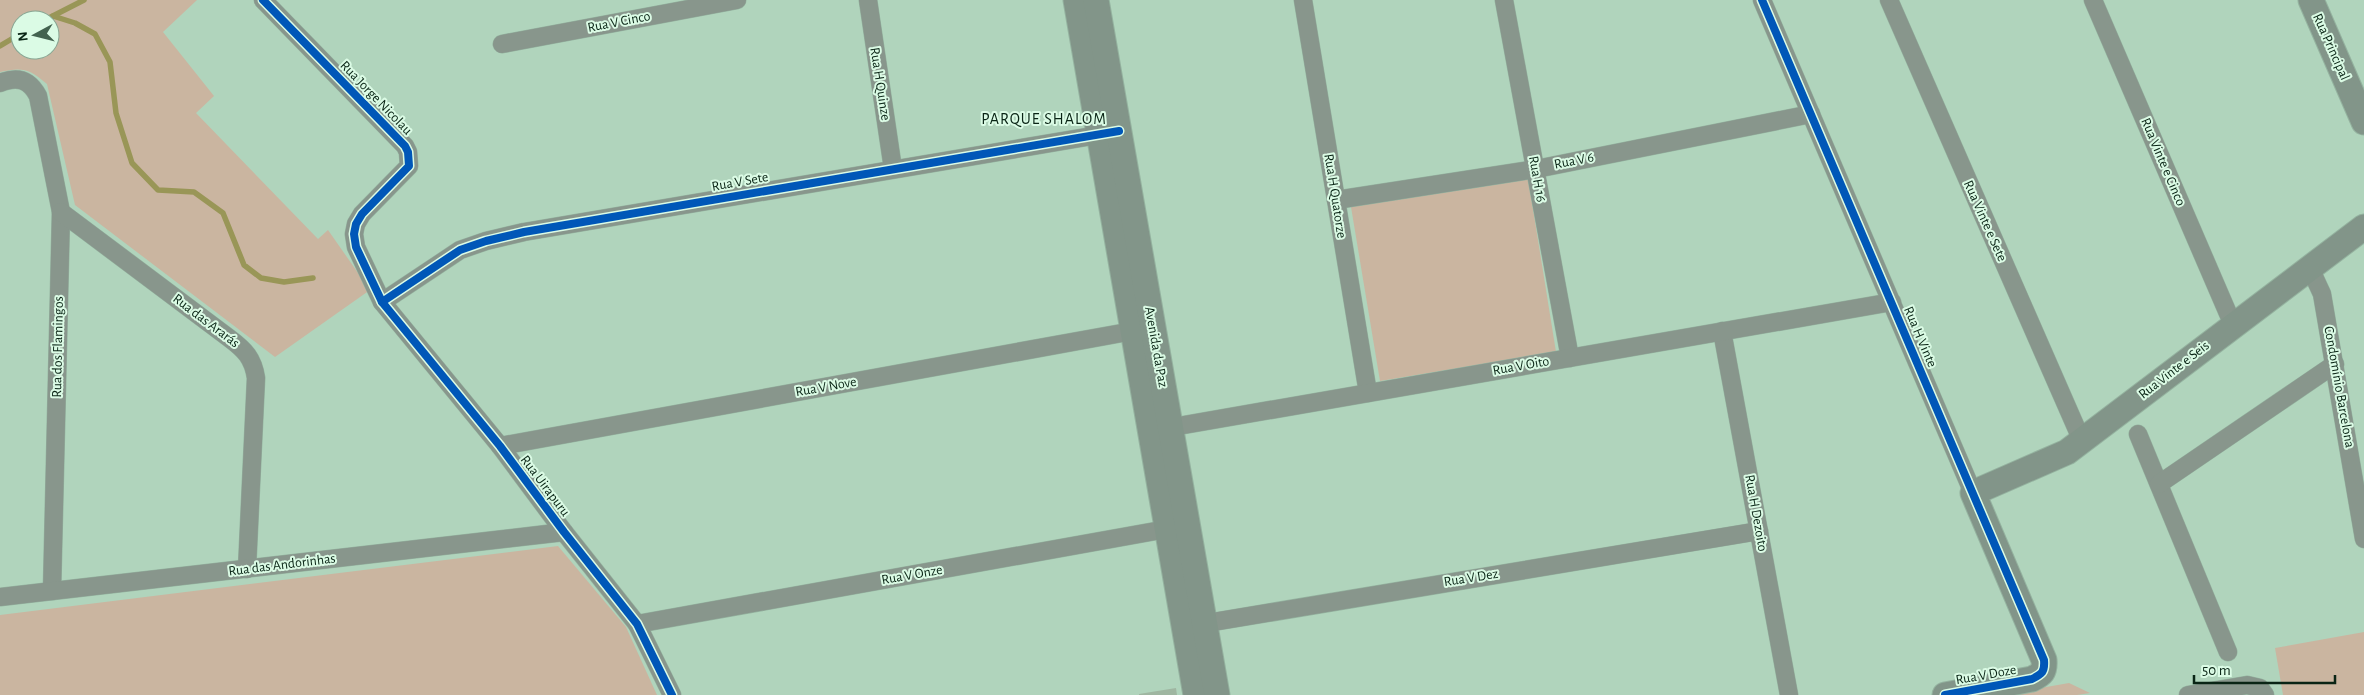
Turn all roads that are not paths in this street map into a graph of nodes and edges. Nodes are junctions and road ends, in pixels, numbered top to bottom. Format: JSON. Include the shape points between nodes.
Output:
{"nodes":[{"id":1,"x":263,"y":0,"type":"edge"},
{"id":2,"x":737,"y":0,"type":"edge"},
{"id":3,"x":868,"y":0,"type":"edge"},
{"id":4,"x":1076,"y":0,"type":"edge"},
{"id":5,"x":1096,"y":0,"type":"edge"},
{"id":6,"x":1303,"y":0,"type":"edge"},
{"id":7,"x":1504,"y":0,"type":"edge"},
{"id":8,"x":1762,"y":0,"type":"edge"},
{"id":9,"x":1889,"y":0,"type":"edge"},
{"id":10,"x":2093,"y":0,"type":"edge"},
{"id":11,"x":2311,"y":0,"type":"edge"},
{"id":12,"x":502,"y":44,"type":"dead end"},
{"id":13,"x":0,"y":83,"type":"edge"},
{"id":14,"x":1811,"y":114,"type":"junction"},
{"id":15,"x":2364,"y":122,"type":"edge"},
{"id":16,"x":1109,"y":133,"type":"junction"},
{"id":17,"x":893,"y":169,"type":"junction"},
{"id":18,"x":1536,"y":169,"type":"junction"},
{"id":19,"x":1336,"y":200,"type":"junction"},
{"id":20,"x":61,"y":212,"type":"junction"},
{"id":21,"x":2364,"y":226,"type":"edge"},
{"id":22,"x":2310,"y":268,"type":"junction"},
{"id":23,"x":382,"y":302,"type":"junction"},
{"id":24,"x":1892,"y":302,"type":"junction"},
{"id":25,"x":2233,"y":325,"type":"junction"},
{"id":26,"x":1143,"y":329,"type":"junction"},
{"id":27,"x":1722,"y":331,"type":"junction"},
{"id":28,"x":1570,"y":358,"type":"junction"},
{"id":29,"x":2335,"y":364,"type":"junction"},
{"id":30,"x":1368,"y":393,"type":"junction"},
{"id":31,"x":1160,"y":429,"type":"junction"},
{"id":32,"x":2138,"y":434,"type":"dead end"},
{"id":33,"x":2082,"y":441,"type":"junction"},
{"id":34,"x":500,"y":446,"type":"junction"},
{"id":35,"x":2159,"y":484,"type":"junction"},
{"id":36,"x":1974,"y":493,"type":"junction"},
{"id":37,"x":1177,"y":528,"type":"junction"},
{"id":38,"x":1759,"y":531,"type":"junction"},
{"id":39,"x":564,"y":532,"type":"junction"},
{"id":40,"x":2364,"y":538,"type":"edge"},
{"id":41,"x":247,"y":569,"type":"junction"},
{"id":42,"x":52,"y":591,"type":"junction"},
{"id":43,"x":0,"y":597,"type":"edge"},
{"id":44,"x":637,"y":624,"type":"junction"},
{"id":45,"x":1194,"y":625,"type":"junction"},
{"id":46,"x":2228,"y":652,"type":"dead end"},
{"id":47,"x":2032,"y":679,"type":"joint"},
{"id":48,"x":672,"y":695,"type":"edge"},
{"id":49,"x":1196,"y":695,"type":"edge"},
{"id":50,"x":1217,"y":695,"type":"edge"},
{"id":51,"x":1789,"y":695,"type":"edge"},
{"id":52,"x":1945,"y":695,"type":"edge"},
{"id":53,"x":2188,"y":695,"type":"edge"},
{"id":54,"x":2265,"y":695,"type":"edge"}],
"edges":[{"from":1,"to":23,"type":"street","name":"Rua Jorge Nicolau","via":[[408,152],[409,166],[362,214],[354,234],[356,247]]},
{"from":2,"to":12,"type":"street","name":"Rua V Cinco"},
{"from":3,"to":17,"type":"street","name":"Rua H Quinze"},
{"from":4,"to":16,"type":"street","name":"Avenida da Paz"},
{"from":5,"to":16,"type":"street","name":"Avenida da Paz"},
{"from":6,"to":19,"type":"street","name":"Rua H Quatorze"},
{"from":7,"to":18,"type":"street","name":"Rua H 16"},
{"from":8,"to":14,"type":"street","name":"Rua H Vinte"},
{"from":9,"to":33,"type":"street","name":"Rua Vinte e Sete"},
{"from":10,"to":25,"type":"street","name":"Rua Vinte e Cinco"},
{"from":11,"to":15,"type":"street","name":"Rua Principal"},
{"from":13,"to":20,"type":"street","name":"Rua dos Flamingos","via":[[25,80],[34,88],[41,105]]},
{"from":14,"to":18,"type":"street","name":"Rua V 6"},
{"from":14,"to":24,"type":"street","name":"Rua H Vinte"},
{"from":16,"to":17,"type":"street","name":"Rua V Sete"},
{"from":16,"to":26,"type":"street","name":"Avenida da Paz"},
{"from":17,"to":23,"type":"street","name":"Rua V Sete","via":[[486,241],[460,250]]},
{"from":18,"to":19,"type":"street","name":"Rua V 6"},
{"from":18,"to":28,"type":"street","name":"Rua H 16"},
{"from":19,"to":30,"type":"street","name":"Rua H Quatorze"},
{"from":20,"to":41,"type":"street","name":"Rua das Ararás","via":[[247,352],[254,363],[256,378]]},
{"from":20,"to":42,"type":"street","name":"Rua dos Flamingos"},
{"from":21,"to":22,"type":"street","name":"Rua Vinte e Seis"},
{"from":22,"to":25,"type":"street","name":"Rua Vinte e Seis"},
{"from":22,"to":29,"type":"street","name":"Condomínio Barcelona","via":[[2322,294]]},
{"from":23,"to":34,"type":"street","name":"Rua Uirapuru"},
{"from":24,"to":27,"type":"street","name":"Rua V Oito"},
{"from":24,"to":36,"type":"street","name":"Rua H Vinte"},
{"from":25,"to":33,"type":"street","name":"Rua Vinte e Seis"},
{"from":26,"to":31,"type":"street","name":"Avenida da Paz"},
{"from":26,"to":34,"type":"street","name":"Rua V Nove"},
{"from":27,"to":28,"type":"street","name":"Rua V Oito"},
{"from":27,"to":38,"type":"street","name":"Rua H Dezoito"},
{"from":28,"to":30,"type":"street","name":"Rua V Oito"},
{"from":29,"to":35,"type":"street"},
{"from":29,"to":40,"type":"street","name":"Condomínio Barcelona"},
{"from":30,"to":31,"type":"street","name":"Rua V Oito"},
{"from":31,"to":37,"type":"street","name":"Avenida da Paz"},
{"from":32,"to":35,"type":"street"},
{"from":33,"to":36,"type":"street","name":"Rua Vinte e Seis","via":[[2067,452]]},
{"from":34,"to":39,"type":"street","name":"Rua Uirapuru"},
{"from":35,"to":46,"type":"street"},
{"from":36,"to":47,"type":"street","name":"Rua H Vinte","via":[[2044,660],[2042,674]]},
{"from":37,"to":44,"type":"street","name":"Rua V Onze"},
{"from":37,"to":45,"type":"street","name":"Avenida da Paz"},
{"from":38,"to":45,"type":"street","name":"Rua V Dez"},
{"from":38,"to":51,"type":"street","name":"Rua H Dezoito"},
{"from":39,"to":41,"type":"street","name":"Rua das Andorinhas"},
{"from":39,"to":44,"type":"street","name":"Rua Uirapuru"},
{"from":41,"to":42,"type":"street","name":"Rua das Andorinhas"},
{"from":42,"to":43,"type":"street","name":"Rua das Andorinhas"},
{"from":44,"to":48,"type":"street","name":"Rua Uirapuru"},
{"from":45,"to":49,"type":"street","name":"Avenida da Paz"},
{"from":45,"to":50,"type":"street","name":"Avenida da Paz"},
{"from":47,"to":52,"type":"street","name":"Rua V Doze"},
{"from":53,"to":54,"type":"street","via":[[2247,685],[2260,688]]}]}
